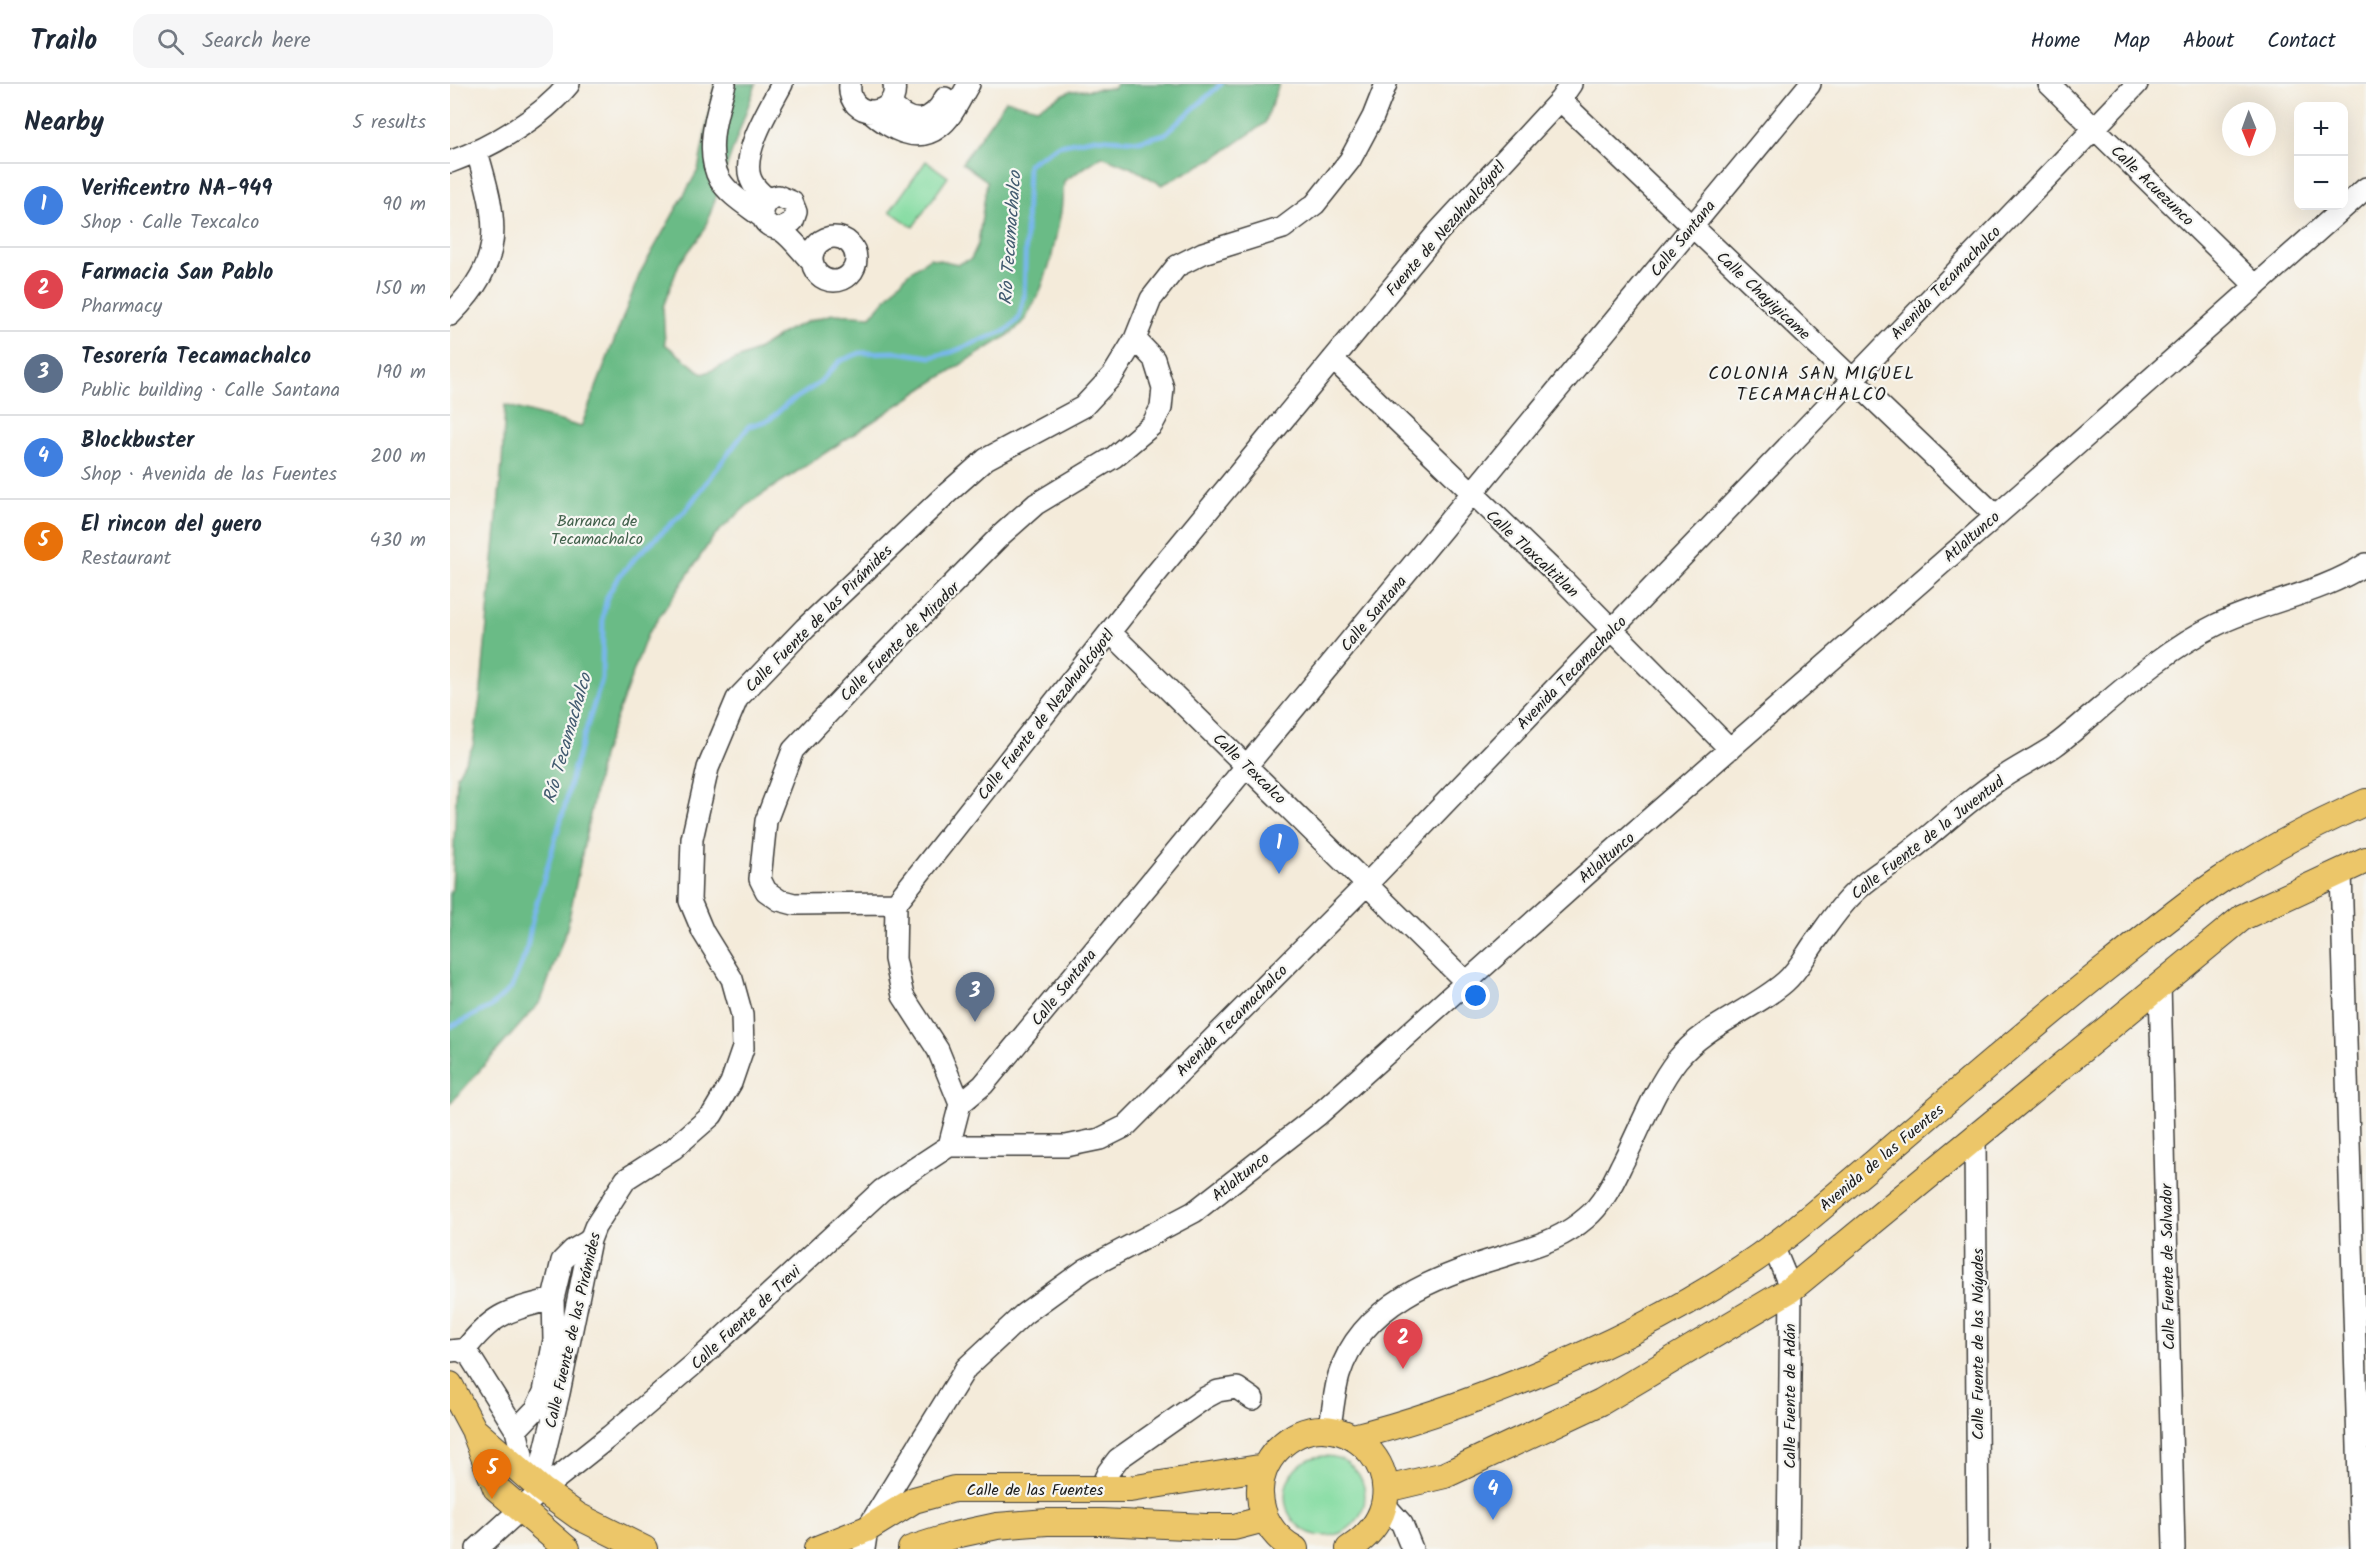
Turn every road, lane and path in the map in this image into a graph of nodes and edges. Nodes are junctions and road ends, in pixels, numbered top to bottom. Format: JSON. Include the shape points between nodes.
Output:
{"nodes":[{"id":1,"x":569,"y":84,"type":"edge"},
{"id":2,"x":725,"y":84,"type":"edge"},
{"id":3,"x":782,"y":84,"type":"edge"},
{"id":4,"x":952,"y":84,"type":"edge"},
{"id":5,"x":969,"y":84,"type":"edge"},
{"id":6,"x":1386,"y":84,"type":"edge"},
{"id":7,"x":1810,"y":84,"type":"edge"},
{"id":8,"x":2049,"y":84,"type":"edge"},
{"id":9,"x":2137,"y":84,"type":"edge"},
{"id":10,"x":848,"y":85,"type":"edge"},
{"id":11,"x":1566,"y":92,"type":"edge"},
{"id":12,"x":890,"y":94,"type":"edge"},
{"id":13,"x":2094,"y":128,"type":"junction"},
{"id":14,"x":477,"y":152,"type":"junction"},
{"id":15,"x":450,"y":162,"type":"edge"},
{"id":16,"x":2366,"y":188,"type":"edge"},
{"id":17,"x":765,"y":208,"type":"junction"},
{"id":18,"x":796,"y":212,"type":"junction"},
{"id":19,"x":1692,"y":227,"type":"junction"},
{"id":20,"x":781,"y":229,"type":"junction"},
{"id":21,"x":2256,"y":286,"type":"junction"},
{"id":22,"x":450,"y":315,"type":"edge"},
{"id":23,"x":1135,"y":339,"type":"junction"},
{"id":24,"x":1333,"y":359,"type":"junction"},
{"id":25,"x":1852,"y":378,"type":"junction"},
{"id":26,"x":1472,"y":495,"type":"junction"},
{"id":27,"x":1995,"y":515,"type":"junction"},
{"id":28,"x":2366,"y":564,"type":"edge"},
{"id":29,"x":1613,"y":629,"type":"junction"},
{"id":30,"x":1110,"y":632,"type":"junction"},
{"id":31,"x":1730,"y":749,"type":"junction"},
{"id":32,"x":1248,"y":766,"type":"junction"},
{"id":33,"x":2366,"y":802,"type":"edge"},
{"id":34,"x":2366,"y":860,"type":"edge"},
{"id":35,"x":2341,"y":872,"type":"junction"},
{"id":36,"x":1366,"y":884,"type":"junction"},
{"id":37,"x":896,"y":903,"type":"junction"},
{"id":38,"x":1466,"y":981,"type":"junction"},
{"id":39,"x":2160,"y":984,"type":"junction"},
{"id":40,"x":960,"y":1104,"type":"junction"},
{"id":41,"x":1975,"y":1139,"type":"junction"},
{"id":42,"x":949,"y":1146,"type":"junction"},
{"id":43,"x":590,"y":1240,"type":"junction"},
{"id":44,"x":1773,"y":1246,"type":"junction"},
{"id":45,"x":1791,"y":1289,"type":"junction"},
{"id":46,"x":553,"y":1299,"type":"junction"},
{"id":47,"x":455,"y":1348,"type":"edge"},
{"id":48,"x":450,"y":1384,"type":"edge"},
{"id":49,"x":1253,"y":1399,"type":"dead end"},
{"id":50,"x":474,"y":1430,"type":"junction"},
{"id":51,"x":516,"y":1430,"type":"junction"},
{"id":52,"x":1329,"y":1430,"type":"junction"},
{"id":53,"x":1353,"y":1437,"type":"junction"},
{"id":54,"x":1265,"y":1467,"type":"junction"},
{"id":55,"x":533,"y":1482,"type":"junction"},
{"id":56,"x":1100,"y":1489,"type":"junction"},
{"id":57,"x":1385,"y":1497,"type":"junction"},
{"id":58,"x":520,"y":1509,"type":"junction"},
{"id":59,"x":1266,"y":1532,"type":"edge"},
{"id":60,"x":865,"y":1539,"type":"edge"},
{"id":61,"x":823,"y":1548,"type":"edge"},
{"id":62,"x":2362,"y":1548,"type":"edge"},
{"id":63,"x":477,"y":1549,"type":"edge"},
{"id":64,"x":567,"y":1549,"type":"edge"},
{"id":65,"x":644,"y":1549,"type":"edge"},
{"id":66,"x":911,"y":1549,"type":"edge"},
{"id":67,"x":1295,"y":1549,"type":"edge"},
{"id":68,"x":1349,"y":1549,"type":"edge"},
{"id":69,"x":1412,"y":1549,"type":"edge"},
{"id":70,"x":1788,"y":1549,"type":"edge"},
{"id":71,"x":1978,"y":1549,"type":"edge"},
{"id":72,"x":2174,"y":1549,"type":"edge"}],
"edges":[{"from":1,"to":14,"type":"street","via":[[553,104]]},
{"from":2,"to":17,"type":"street","via":[[716,114],[716,169],[731,192]]},
{"from":3,"to":17,"type":"street","via":[[748,161],[751,180]]},
{"from":4,"to":12,"type":"street","via":[[938,109],[924,119],[903,116]]},
{"from":5,"to":12,"type":"street","via":[[947,119],[929,133],[917,135],[895,130]]},
{"from":6,"to":23,"type":"street","name":"Calle Fuente de las Pirámides","via":[[1350,160],[1316,204],[1283,228],[1203,253],[1177,266],[1151,299]]},
{"from":7,"to":19,"type":"street","name":"Calle Santana"},
{"from":8,"to":13,"type":"street","name":"Calle Acuezunco"},
{"from":9,"to":13,"type":"street","name":"Avenida Tecamachalco"},
{"from":10,"to":12,"type":"street","via":[[853,101],[864,110]]},
{"from":11,"to":19,"type":"street","name":"Calle Chayiyicame"},
{"from":11,"to":24,"type":"street","name":"Fuente de Nezahualcóyotl","via":[[1438,232]]},
{"from":13,"to":21,"type":"street","name":"Calle Acuezunco"},
{"from":13,"to":25,"type":"street","name":"Avenida Tecamachalco"},
{"from":14,"to":15,"type":"street"},
{"from":14,"to":22,"type":"street","via":[[494,223],[490,260],[472,294]]},
{"from":16,"to":21,"type":"street","name":"Atlaltunco"},
{"from":17,"to":18,"type":"street","via":[[778,195],[792,202]]},
{"from":17,"to":20,"type":"street","via":[[767,225]]},
{"from":18,"to":20,"type":"street","via":[[793,221]]},
{"from":18,"to":20,"type":"street","via":[[815,252]]},
{"from":19,"to":25,"type":"street","name":"Calle Chayiyicame"},
{"from":19,"to":26,"type":"street","name":"Calle Santana"},
{"from":21,"to":27,"type":"street","name":"Atlaltunco"},
{"from":23,"to":37,"type":"street","name":"Calle Fuente de Mirador","via":[[1154,359],[1163,388],[1161,408],[1152,425],[1114,458],[1036,504],[883,655],[794,750],[766,821],[760,879],[766,891],[794,904]]},
{"from":23,"to":43,"type":"street","name":"Calle Fuente de las Pirámides","via":[[1113,375],[1083,407],[986,459],[805,628],[737,699],[708,768],[692,839],[690,901],[703,932],[732,979],[742,1015],[742,1048],[731,1083],[712,1115],[673,1149],[626,1179]]},
{"from":24,"to":26,"type":"street","name":"Calle Tlaxcaltitlan"},
{"from":24,"to":30,"type":"street","name":"Calle Fuente de Nezahualcóyotl"},
{"from":25,"to":27,"type":"street","name":"Calle Chayiyicame"},
{"from":25,"to":29,"type":"street","name":"Avenida Tecamachalco"},
{"from":26,"to":29,"type":"street","name":"Calle Tlaxcaltitlan"},
{"from":26,"to":32,"type":"street","name":"Calle Santana"},
{"from":27,"to":31,"type":"street","name":"Atlaltunco"},
{"from":28,"to":52,"type":"street","name":"Calle Fuente de la Juventud","via":[[2327,584],[2216,624],[2177,646],[2053,747],[1992,784],[1874,875],[1853,893],[1784,983],[1699,1039],[1677,1060],[1608,1192],[1590,1215],[1568,1233],[1539,1246],[1420,1287],[1365,1328],[1338,1377]]},
{"from":29,"to":31,"type":"street","name":"Calle Tlaxcaltitlan"},
{"from":29,"to":36,"type":"street","name":"Avenida Tecamachalco"},
{"from":30,"to":32,"type":"street","name":"Calle Texcalco"},
{"from":30,"to":37,"type":"street","name":"Calle Fuente de Nezahualcóyotl"},
{"from":31,"to":38,"type":"street","name":"Atlaltunco"},
{"from":32,"to":36,"type":"street","name":"Calle Texcalco"},
{"from":32,"to":40,"type":"street","name":"Calle Santana","via":[[983,1085]]},
{"from":33,"to":44,"type":"main road","name":"Avenida de las Fuentes","via":[[2258,856],[2184,906],[2069,997]]},
{"from":34,"to":35,"type":"main road"},
{"from":35,"to":39,"type":"main road","via":[[2243,917]]},
{"from":35,"to":62,"type":"street"},
{"from":36,"to":38,"type":"street","name":"Calle Texcalco"},
{"from":36,"to":42,"type":"street","name":"Avenida Tecamachalco","via":[[1126,1126],[1100,1138],[1066,1146]]},
{"from":37,"to":40,"type":"street","via":[[895,959],[903,996],[938,1050]]},
{"from":38,"to":60,"type":"street","name":"Atlaltunco","via":[[1318,1116],[1194,1212],[1086,1269],[1024,1314],[966,1368]]},
{"from":39,"to":41,"type":"main road"},
{"from":39,"to":72,"type":"street","name":"Calle Fuente de Salvador"},
{"from":40,"to":42,"type":"street"},
{"from":41,"to":45,"type":"main road"},
{"from":41,"to":71,"type":"street","name":"Calle Fuente de las Náyades"},
{"from":42,"to":55,"type":"street","name":"Calle Fuente de Trevi","via":[[882,1190],[693,1365],[610,1436]]},
{"from":43,"to":46,"type":"street","via":[[562,1261]]},
{"from":43,"to":55,"type":"street","name":"Calle Fuente de las Pirámides","via":[[558,1393]]},
{"from":44,"to":45,"type":"street","name":"Calle Fuente de Adán"},
{"from":44,"to":53,"type":"main road","name":"Avenida de las Fuentes","via":[[1626,1336],[1467,1404]]},
{"from":45,"to":57,"type":"main road","via":[[1600,1402],[1445,1475]]},
{"from":45,"to":70,"type":"street","name":"Calle Fuente de Adán"},
{"from":46,"to":47,"type":"street","via":[[504,1312]]},
{"from":46,"to":51,"type":"street","via":[[554,1340],[544,1392],[536,1409]]},
{"from":47,"to":51,"type":"street","via":[[469,1355]]},
{"from":48,"to":50,"type":"main road"},
{"from":49,"to":56,"type":"street","via":[[1237,1388],[1205,1398],[1118,1458]]},
{"from":50,"to":55,"type":"main road"},
{"from":50,"to":58,"type":"main road","via":[[496,1488]]},
{"from":51,"to":55,"type":"street"},
{"from":52,"to":53,"type":"main road"},
{"from":52,"to":54,"type":"main road","via":[[1313,1430],[1284,1443]]},
{"from":53,"to":57,"type":"main road","via":[[1372,1454],[1384,1477]]},
{"from":54,"to":56,"type":"main road","name":"Calle de las Fuentes","via":[[1130,1489]]},
{"from":54,"to":59,"type":"main road","via":[[1260,1493]]},
{"from":55,"to":58,"type":"street","name":"Calle Fuente de Trevi"},
{"from":55,"to":65,"type":"main road","via":[[578,1516]]},
{"from":56,"to":60,"type":"main road","name":"Calle de las Fuentes","via":[[954,1489],[914,1500]]},
{"from":57,"to":68,"type":"main road","via":[[1378,1523],[1365,1539]]},
{"from":57,"to":69,"type":"street"},
{"from":58,"to":63,"type":"street","name":"Calle Fuente de Trevi"},
{"from":58,"to":64,"type":"main road"},
{"from":59,"to":66,"type":"main road","name":"Calle de las Fuentes","via":[[1234,1527],[1047,1522],[997,1526]]},
{"from":59,"to":67,"type":"main road"},
{"from":60,"to":61,"type":"main road","name":"Calle de las Fuentes"}]}
